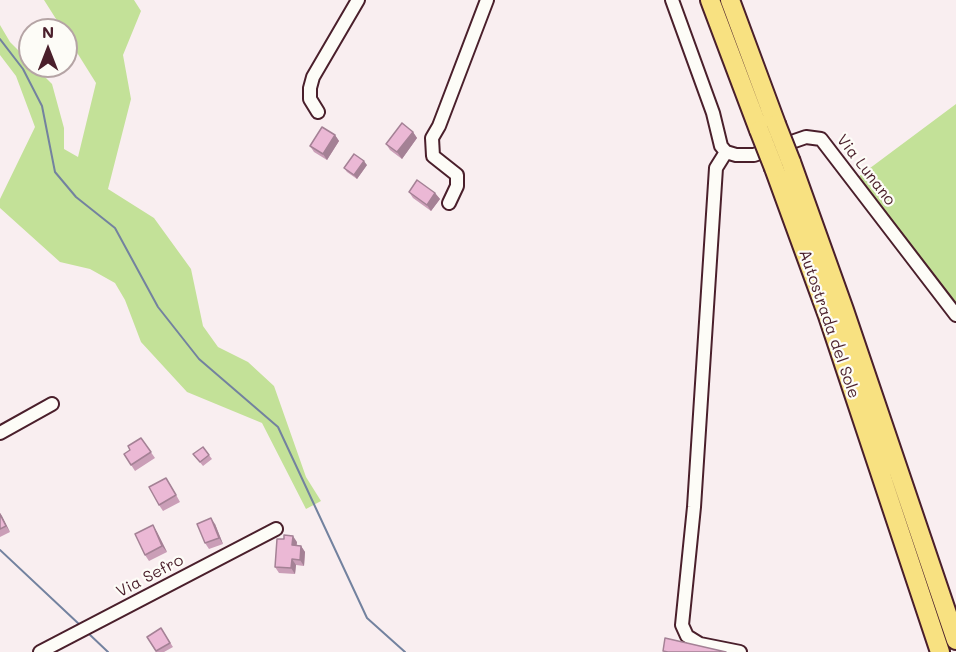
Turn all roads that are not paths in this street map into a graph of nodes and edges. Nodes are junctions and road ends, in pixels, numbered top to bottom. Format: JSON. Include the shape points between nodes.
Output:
{"nodes":[{"id":1,"x":358,"y":0,"type":"edge"},
{"id":2,"x":487,"y":0,"type":"edge"},
{"id":3,"x":672,"y":0,"type":"edge"},
{"id":4,"x":710,"y":0,"type":"edge"},
{"id":5,"x":730,"y":0,"type":"edge"},
{"id":6,"x":318,"y":112,"type":"dead end"},
{"id":7,"x":768,"y":127,"type":"junction"},
{"id":8,"x":726,"y":152,"type":"junction"},
{"id":9,"x":449,"y":203,"type":"dead end"},
{"id":10,"x":956,"y":315,"type":"edge"},
{"id":11,"x":52,"y":404,"type":"dead end"},
{"id":12,"x":0,"y":433,"type":"edge"},
{"id":13,"x":276,"y":529,"type":"dead end"},
{"id":14,"x":956,"y":640,"type":"edge"},
{"id":15,"x":40,"y":652,"type":"edge"},
{"id":16,"x":740,"y":652,"type":"edge"},
{"id":17,"x":940,"y":652,"type":"edge"}],
"edges":[{"from":1,"to":6,"type":"street","via":[[313,77],[310,94]]},
{"from":2,"to":9,"type":"street","via":[[432,138],[433,156],[458,176]]},
{"from":3,"to":8,"type":"street"},
{"from":4,"to":7,"type":"highway","name":"Autostrada del Sole"},
{"from":5,"to":7,"type":"highway","name":"Autostrada del Sole"},
{"from":7,"to":14,"type":"highway","name":"Autostrada del Sole","bridge":true,"via":[[791,162]]},
{"from":7,"to":17,"type":"highway","name":"Autostrada del Sole","bridge":true,"via":[[774,168],[828,316]]},
{"from":8,"to":10,"type":"street","name":"Via Lunano","via":[[754,155],[806,137],[821,139]]},
{"from":8,"to":16,"type":"street","via":[[716,168],[694,507],[682,624],[687,636],[700,644]]},
{"from":11,"to":12,"type":"street"},
{"from":13,"to":15,"type":"street","name":"Via Sefro"}]}
